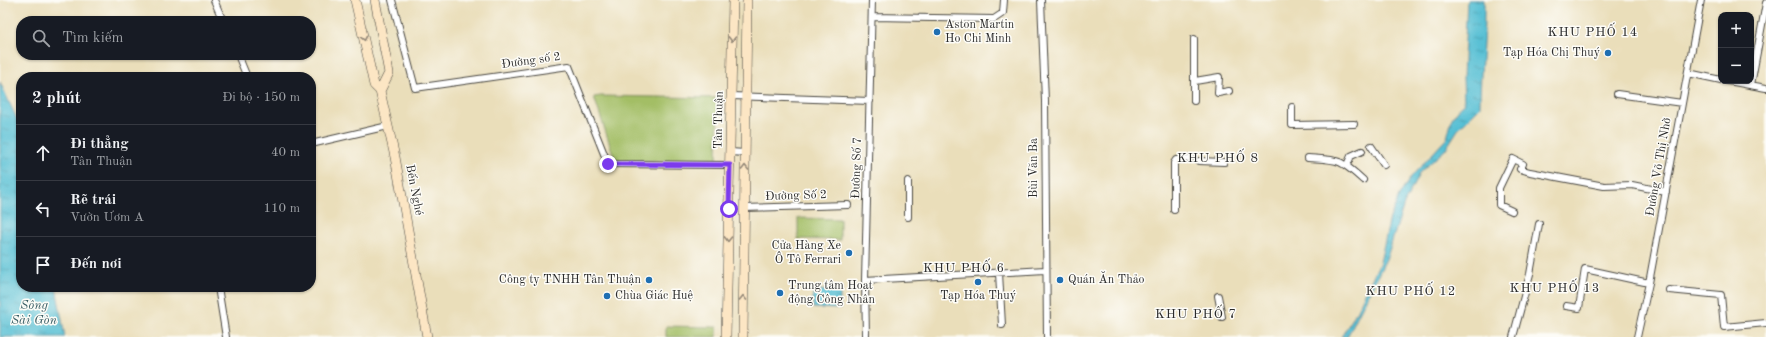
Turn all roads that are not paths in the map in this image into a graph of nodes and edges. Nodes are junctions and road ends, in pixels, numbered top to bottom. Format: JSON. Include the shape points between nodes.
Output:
{"nodes":[{"id":1,"x":214,"y":0,"type":"edge"},
{"id":2,"x":355,"y":0,"type":"edge"},
{"id":3,"x":375,"y":0,"type":"edge"},
{"id":4,"x":392,"y":0,"type":"edge"},
{"id":5,"x":733,"y":0,"type":"edge"},
{"id":6,"x":747,"y":0,"type":"edge"},
{"id":7,"x":872,"y":0,"type":"edge"},
{"id":8,"x":1004,"y":0,"type":"edge"},
{"id":9,"x":1041,"y":0,"type":"edge"},
{"id":10,"x":1701,"y":0,"type":"edge"},
{"id":11,"x":1766,"y":3,"type":"edge"},
{"id":12,"x":221,"y":16,"type":"edge"},
{"id":13,"x":872,"y":17,"type":"junction"},
{"id":14,"x":1194,"y":38,"type":"dead end"},
{"id":15,"x":240,"y":60,"type":"edge"},
{"id":16,"x":246,"y":72,"type":"edge"},
{"id":17,"x":1688,"y":73,"type":"junction"},
{"id":18,"x":1718,"y":79,"type":"edge"},
{"id":19,"x":1196,"y":81,"type":"junction"},
{"id":20,"x":1745,"y":84,"type":"edge"},
{"id":21,"x":1751,"y":85,"type":"junction"},
{"id":22,"x":1766,"y":88,"type":"edge"},
{"id":23,"x":380,"y":91,"type":"junction"},
{"id":24,"x":1230,"y":91,"type":"dead end"},
{"id":25,"x":1617,"y":94,"type":"dead end"},
{"id":26,"x":745,"y":95,"type":"junction"},
{"id":27,"x":731,"y":96,"type":"junction"},
{"id":28,"x":870,"y":101,"type":"junction"},
{"id":29,"x":1194,"y":102,"type":"dead end"},
{"id":30,"x":1682,"y":104,"type":"junction"},
{"id":31,"x":1292,"y":107,"type":"dead end"},
{"id":32,"x":1354,"y":124,"type":"dead end"},
{"id":33,"x":388,"y":126,"type":"junction"},
{"id":34,"x":316,"y":143,"type":"edge"},
{"id":35,"x":1371,"y":146,"type":"dead end"},
{"id":36,"x":1362,"y":151,"type":"dead end"},
{"id":37,"x":730,"y":152,"type":"junction"},
{"id":38,"x":745,"y":152,"type":"junction"},
{"id":39,"x":1191,"y":158,"type":"dead end"},
{"id":40,"x":1308,"y":158,"type":"dead end"},
{"id":41,"x":1200,"y":161,"type":"dead end"},
{"id":42,"x":1224,"y":162,"type":"dead end"},
{"id":43,"x":730,"y":165,"type":"junction"},
{"id":44,"x":1347,"y":165,"type":"junction"},
{"id":45,"x":1384,"y":165,"type":"dead end"},
{"id":46,"x":1363,"y":180,"type":"dead end"},
{"id":47,"x":908,"y":181,"type":"dead end"},
{"id":48,"x":1666,"y":192,"type":"junction"},
{"id":49,"x":848,"y":205,"type":"dead end"},
{"id":50,"x":744,"y":208,"type":"junction"},
{"id":51,"x":1174,"y":210,"type":"dead end"},
{"id":52,"x":1512,"y":211,"type":"dead end"},
{"id":53,"x":908,"y":217,"type":"dead end"},
{"id":54,"x":1539,"y":224,"type":"dead end"},
{"id":55,"x":1045,"y":270,"type":"junction"},
{"id":56,"x":999,"y":272,"type":"junction"},
{"id":57,"x":865,"y":280,"type":"junction"},
{"id":58,"x":1649,"y":283,"type":"junction"},
{"id":59,"x":1670,"y":290,"type":"dead end"},
{"id":60,"x":219,"y":292,"type":"edge"},
{"id":61,"x":1218,"y":296,"type":"dead end"},
{"id":62,"x":1566,"y":306,"type":"dead end"},
{"id":63,"x":1222,"y":317,"type":"dead end"},
{"id":64,"x":1766,"y":324,"type":"edge"},
{"id":65,"x":1002,"y":325,"type":"dead end"},
{"id":66,"x":226,"y":337,"type":"edge"},
{"id":67,"x":427,"y":337,"type":"edge"},
{"id":68,"x":726,"y":337,"type":"edge"},
{"id":69,"x":743,"y":337,"type":"edge"},
{"id":70,"x":866,"y":337,"type":"edge"},
{"id":71,"x":1047,"y":337,"type":"edge"},
{"id":72,"x":1513,"y":337,"type":"edge"},
{"id":73,"x":1637,"y":337,"type":"edge"}],
"edges":[{"from":1,"to":12,"type":"street"},
{"from":2,"to":23,"type":"street","name":"Bến Nghé","one_way":true,"via":[[374,85]]},
{"from":3,"to":23,"type":"street","via":[[389,73]]},
{"from":4,"to":43,"type":"street","name":"Đường số 2","via":[[416,88],[569,66],[608,164]]},
{"from":5,"to":27,"type":"street","name":"Tân Thuận","one_way":true},
{"from":6,"to":26,"type":"street"},
{"from":7,"to":13,"type":"street","name":"Đường Số 7"},
{"from":8,"to":13,"type":"street","via":[[1004,11],[1000,17],[992,20]]},
{"from":9,"to":55,"type":"street","name":"Bùi Văn Ba","via":[[1045,101]]},
{"from":10,"to":17,"type":"street","name":"Đường Võ Thị Nhờ"},
{"from":11,"to":21,"type":"street"},
{"from":13,"to":28,"type":"street","name":"Đường Số 7"},
{"from":14,"to":19,"type":"street"},
{"from":15,"to":16,"type":"street"},
{"from":17,"to":18,"type":"street"},
{"from":17,"to":30,"type":"street","name":"Đường Võ Thị Nhờ"},
{"from":19,"to":24,"type":"street","via":[[1220,78],[1218,93]]},
{"from":19,"to":29,"type":"street"},
{"from":20,"to":21,"type":"street"},
{"from":21,"to":22,"type":"street"},
{"from":23,"to":33,"type":"street","name":"Bến Nghé"},
{"from":25,"to":30,"type":"street"},
{"from":26,"to":27,"type":"street"},
{"from":26,"to":28,"type":"street"},
{"from":26,"to":38,"type":"street"},
{"from":27,"to":37,"type":"street","name":"Tân Thuận"},
{"from":28,"to":57,"type":"street","name":"Đường Số 7"},
{"from":30,"to":48,"type":"street","name":"Đường Võ Thị Nhờ"},
{"from":31,"to":32,"type":"street","via":[[1292,124]]},
{"from":33,"to":34,"type":"street"},
{"from":33,"to":67,"type":"street","name":"Bến Nghé"},
{"from":35,"to":45,"type":"street"},
{"from":36,"to":44,"type":"street","via":[[1351,156]]},
{"from":37,"to":38,"type":"street"},
{"from":37,"to":43,"type":"street","name":"Tân Thuận"},
{"from":50,"to":38,"type":"street","one_way":true},
{"from":39,"to":51,"type":"street","via":[[1176,160],[1174,164]]},
{"from":40,"to":44,"type":"street","via":[[1338,160]]},
{"from":41,"to":42,"type":"street"},
{"from":43,"to":68,"type":"street","name":"Tân Thuận","one_way":true},
{"from":44,"to":46,"type":"street"},
{"from":47,"to":53,"type":"street"},
{"from":48,"to":52,"type":"street","via":[[1632,184],[1604,186],[1530,172],[1520,169],[1523,164],[1513,159],[1499,188],[1499,205]]},
{"from":48,"to":58,"type":"street","name":"Đường Võ Thị Nhờ"},
{"from":49,"to":50,"type":"street","name":"Đường Số 2"},
{"from":69,"to":50,"type":"street","one_way":true},
{"from":54,"to":72,"type":"street","via":[[1530,274]]},
{"from":55,"to":56,"type":"street"},
{"from":55,"to":71,"type":"street","name":"Bùi Văn Ba"},
{"from":56,"to":57,"type":"street"},
{"from":56,"to":65,"type":"street"},
{"from":57,"to":70,"type":"street","name":"Đường Số 7"},
{"from":58,"to":62,"type":"street","via":[[1585,269],[1579,308]]},
{"from":58,"to":73,"type":"street","name":"Đường Võ Thị Nhờ"},
{"from":59,"to":64,"type":"street","via":[[1721,295],[1724,327]]},
{"from":60,"to":66,"type":"street"},
{"from":61,"to":63,"type":"street"}]}
